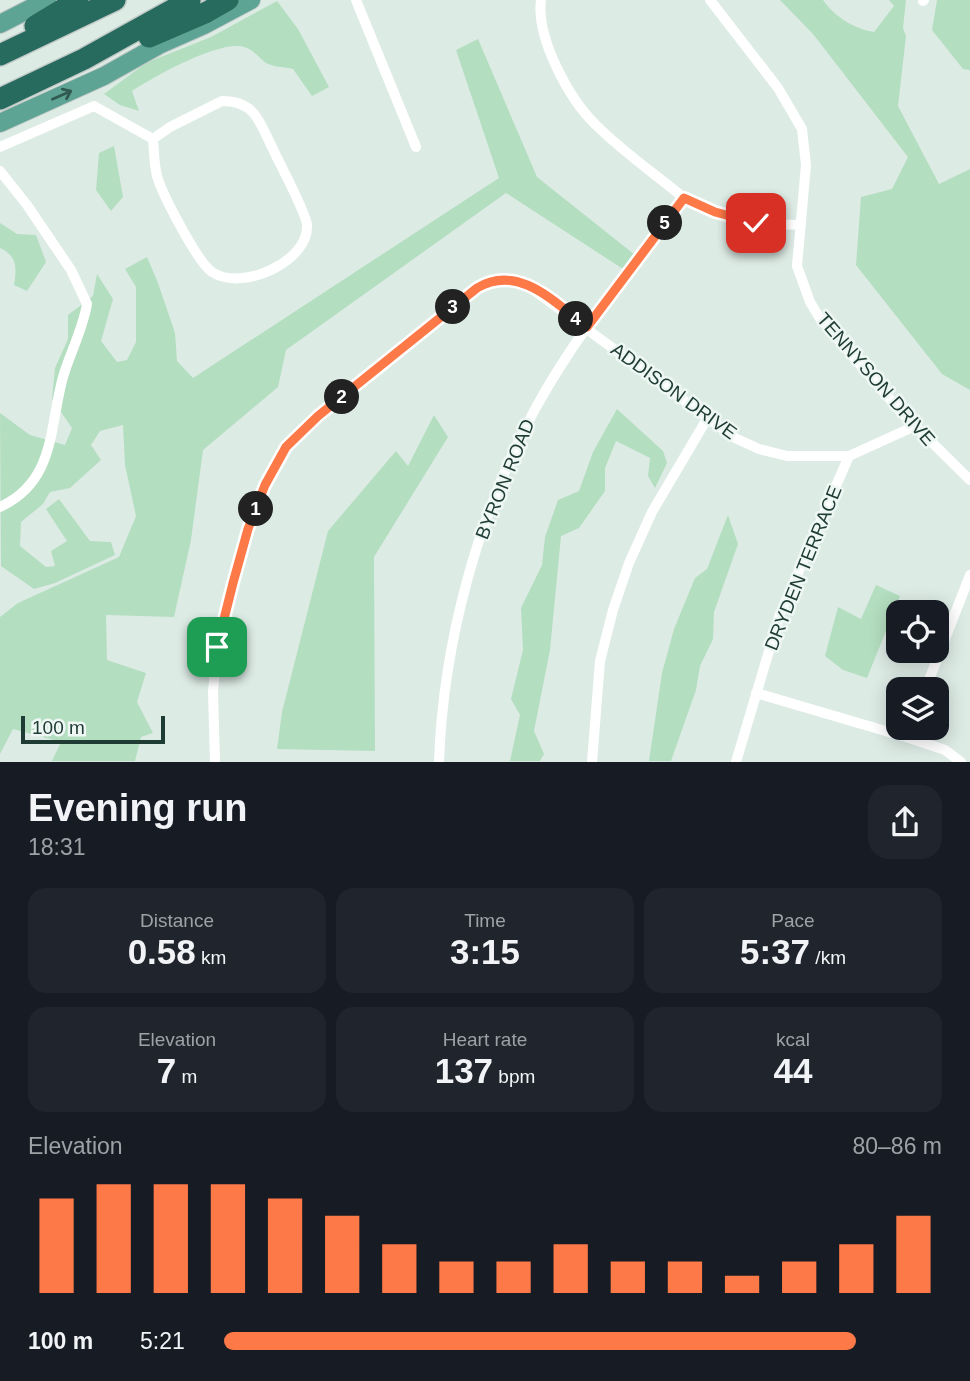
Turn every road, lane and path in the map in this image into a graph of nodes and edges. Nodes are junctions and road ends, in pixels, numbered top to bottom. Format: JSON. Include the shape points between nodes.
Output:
{"nodes":[{"id":1,"x":47,"y":0,"type":"edge"},
{"id":2,"x":78,"y":0,"type":"edge"},
{"id":3,"x":115,"y":0,"type":"edge"},
{"id":4,"x":190,"y":0,"type":"edge"},
{"id":5,"x":228,"y":0,"type":"edge"},
{"id":6,"x":251,"y":0,"type":"edge"},
{"id":7,"x":356,"y":0,"type":"edge"},
{"id":8,"x":541,"y":0,"type":"edge"},
{"id":9,"x":710,"y":0,"type":"edge"},
{"id":10,"x":0,"y":24,"type":"edge"},
{"id":11,"x":0,"y":45,"type":"edge"},
{"id":12,"x":0,"y":55,"type":"edge"},
{"id":13,"x":84,"y":59,"type":"junction"},
{"id":14,"x":97,"y":92,"type":"junction"},
{"id":15,"x":0,"y":99,"type":"edge"},
{"id":16,"x":0,"y":123,"type":"edge"},
{"id":17,"x":153,"y":139,"type":"junction"},
{"id":18,"x":0,"y":147,"type":"edge"},
{"id":19,"x":416,"y":147,"type":"dead end"},
{"id":20,"x":0,"y":170,"type":"edge"},
{"id":21,"x":684,"y":198,"type":"junction"},
{"id":22,"x":801,"y":225,"type":"junction"},
{"id":23,"x":587,"y":327,"type":"junction"},
{"id":24,"x":708,"y":417,"type":"junction"},
{"id":25,"x":915,"y":426,"type":"junction"},
{"id":26,"x":849,"y":456,"type":"junction"},
{"id":27,"x":970,"y":480,"type":"edge"},
{"id":28,"x":0,"y":507,"type":"edge"},
{"id":29,"x":970,"y":575,"type":"edge"},
{"id":30,"x":930,"y":677,"type":"edge"},
{"id":31,"x":756,"y":693,"type":"junction"},
{"id":32,"x":886,"y":726,"type":"edge"},
{"id":33,"x":924,"y":740,"type":"edge"},
{"id":34,"x":215,"y":761,"type":"edge"},
{"id":35,"x":439,"y":761,"type":"edge"},
{"id":36,"x":592,"y":761,"type":"edge"},
{"id":37,"x":736,"y":761,"type":"edge"},
{"id":38,"x":961,"y":761,"type":"edge"}],
"edges":[{"from":1,"to":10,"type":"main road"},
{"from":2,"to":11,"type":"highway"},
{"from":3,"to":12,"type":"highway"},
{"from":4,"to":13,"type":"highway"},
{"from":5,"to":13,"type":"highway","via":[[150,36]]},
{"from":6,"to":14,"type":"main road","via":[[161,44]]},
{"from":7,"to":19,"type":"street"},
{"from":8,"to":21,"type":"street","via":[[540,18],[551,54],[582,108],[595,125]]},
{"from":9,"to":22,"type":"street","name":"TENNYSON DRIVE","via":[[778,88],[802,129],[806,165]]},
{"from":13,"to":15,"type":"highway"},
{"from":16,"to":14,"type":"main road","one_way":true},
{"from":14,"to":17,"type":"street"},
{"from":14,"to":18,"type":"street"},
{"from":17,"to":17,"type":"street","via":[[157,176],[194,252],[211,272],[229,279],[251,277],[275,268],[298,251],[307,222],[257,116],[248,108],[222,102]]},
{"from":20,"to":28,"type":"street","via":[[71,270],[87,304],[61,384],[44,465],[27,487]]},
{"from":21,"to":22,"type":"street","via":[[735,219]]},
{"from":21,"to":23,"type":"street","name":"BYRON ROAD"},
{"from":22,"to":25,"type":"street","name":"TENNYSON DRIVE","via":[[797,266],[810,302]]},
{"from":23,"to":24,"type":"street","name":"ADDISON DRIVE"},
{"from":23,"to":34,"type":"street","name":"ADDISON DRIVE","via":[[524,283],[489,280],[318,416],[286,447],[248,529],[217,647]]},
{"from":23,"to":35,"type":"street","name":"BYRON ROAD","via":[[534,409],[475,553],[454,624]]},
{"from":24,"to":26,"type":"street","name":"ADDISON DRIVE","via":[[759,449],[787,456]]},
{"from":24,"to":36,"type":"street","via":[[652,512],[613,610],[600,661]]},
{"from":25,"to":26,"type":"street","name":"ADDISON DRIVE"},
{"from":25,"to":27,"type":"street","name":"TENNYSON DRIVE"},
{"from":26,"to":31,"type":"street","name":"DRYDEN TERRACE","via":[[780,614]]},
{"from":29,"to":30,"type":"street"},
{"from":31,"to":32,"type":"street"},
{"from":31,"to":37,"type":"street","name":"DRYDEN TERRACE"},
{"from":33,"to":38,"type":"street"}]}
